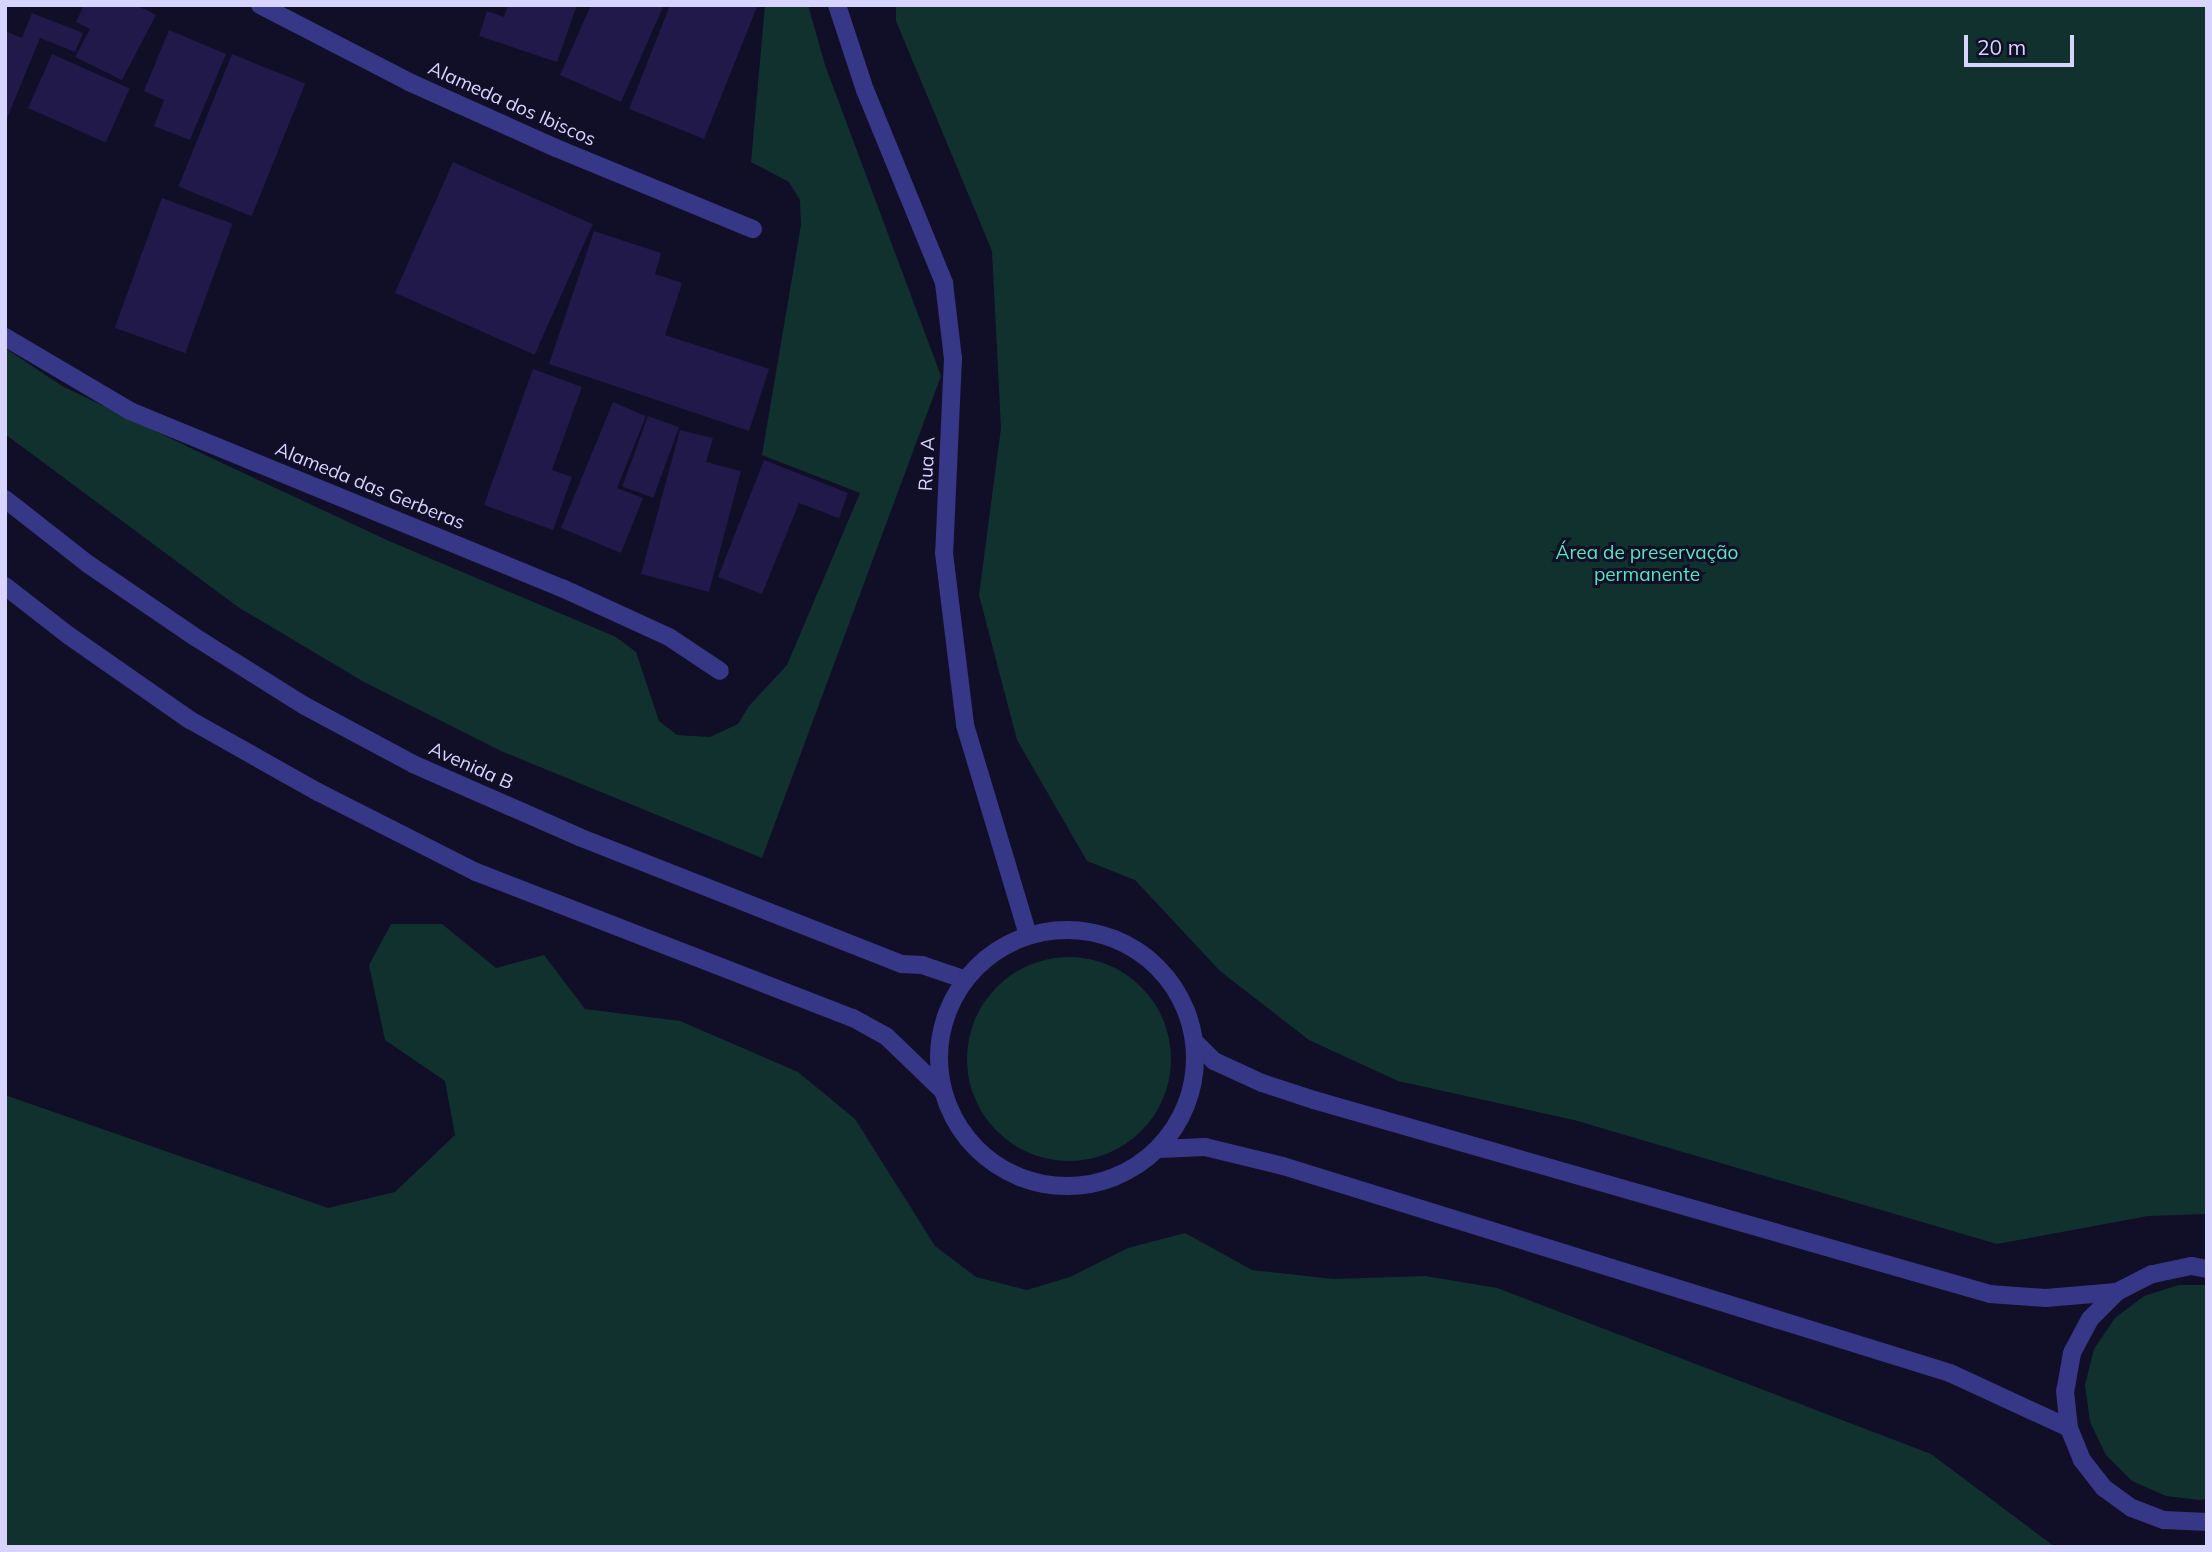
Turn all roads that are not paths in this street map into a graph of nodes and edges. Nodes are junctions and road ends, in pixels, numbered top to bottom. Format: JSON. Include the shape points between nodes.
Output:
{"nodes":[{"id":1,"x":260,"y":5,"type":"edge"},
{"id":2,"x":837,"y":5,"type":"edge"},
{"id":3,"x":753,"y":229,"type":"dead end"},
{"id":4,"x":5,"y":337,"type":"edge"},
{"id":5,"x":5,"y":499,"type":"edge"},
{"id":6,"x":5,"y":586,"type":"edge"},
{"id":7,"x":720,"y":671,"type":"dead end"},
{"id":8,"x":1028,"y":935,"type":"junction"},
{"id":9,"x":965,"y":980,"type":"junction"},
{"id":10,"x":1194,"y":1041,"type":"junction"},
{"id":11,"x":943,"y":1091,"type":"junction"},
{"id":12,"x":1160,"y":1149,"type":"junction"},
{"id":13,"x":2207,"y":1269,"type":"edge"},
{"id":14,"x":2117,"y":1292,"type":"junction"},
{"id":15,"x":2069,"y":1428,"type":"junction"},
{"id":16,"x":2207,"y":1522,"type":"edge"}],
"edges":[{"from":1,"to":3,"type":"street","name":"Alameda dos Ibiscos","via":[[556,148]]},
{"from":2,"to":8,"type":"street","name":"Rua A","via":[[865,90],[944,283],[953,358],[944,553],[965,725]]},
{"from":4,"to":7,"type":"street","name":"Alameda das Gerberas","via":[[131,411],[562,588],[669,637]]},
{"from":5,"to":9,"type":"street","name":"Avenida B","via":[[88,564],[195,637],[305,706],[413,764],[579,837],[902,964],[922,965]]},
{"from":6,"to":11,"type":"street","via":[[190,720],[318,792],[476,872],[853,1018],[886,1035]]},
{"from":8,"to":9,"type":"street","via":[[989,955]]},
{"from":8,"to":10,"type":"street","via":[[1070,929],[1112,937],[1149,958],[1178,990]]},
{"from":9,"to":11,"type":"street","via":[[942,1024],[937,1066]]},
{"from":10,"to":12,"type":"street","via":[[1196,1072],[1185,1113]]},
{"from":10,"to":14,"type":"street","via":[[1214,1060],[1262,1083],[1314,1100],[1990,1294],[2046,1298]]},
{"from":11,"to":12,"type":"street","via":[[947,1108],[969,1144],[1002,1171],[1042,1185],[1085,1186],[1126,1174]]},
{"from":12,"to":15,"type":"street","via":[[1205,1147],[1283,1166],[1950,1373]]},
{"from":13,"to":14,"type":"street","via":[[2191,1266],[2152,1274]]},
{"from":14,"to":15,"type":"street","via":[[2090,1319],[2072,1353],[2065,1391]]},
{"from":15,"to":16,"type":"street","via":[[2089,1469],[2104,1488],[2132,1508],[2164,1520]]}]}
